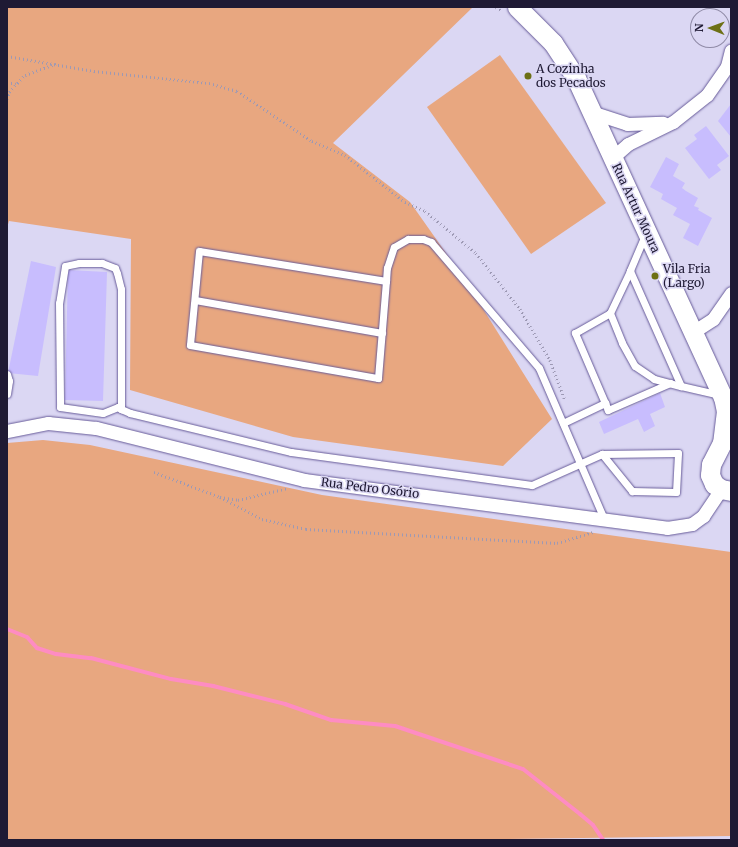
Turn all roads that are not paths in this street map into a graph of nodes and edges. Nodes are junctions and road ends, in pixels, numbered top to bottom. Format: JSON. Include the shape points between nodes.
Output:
{"nodes":[{"id":1,"x":512,"y":11,"type":"edge"},
{"id":2,"x":731,"y":50,"type":"edge"},
{"id":3,"x":591,"y":112,"type":"junction"},
{"id":4,"x":673,"y":122,"type":"junction"},
{"id":5,"x":613,"y":157,"type":"junction"},
{"id":6,"x":646,"y":231,"type":"junction"},
{"id":7,"x":630,"y":271,"type":"junction"},
{"id":8,"x":386,"y":280,"type":"junction"},
{"id":9,"x":731,"y":293,"type":"edge"},
{"id":10,"x":194,"y":300,"type":"junction"},
{"id":11,"x":610,"y":313,"type":"junction"},
{"id":12,"x":693,"y":332,"type":"junction"},
{"id":13,"x":382,"y":333,"type":"junction"},
{"id":14,"x":7,"y":374,"type":"edge"},
{"id":15,"x":670,"y":383,"type":"junction"},
{"id":16,"x":681,"y":386,"type":"junction"},
{"id":17,"x":7,"y":394,"type":"edge"},
{"id":18,"x":727,"y":400,"type":"edge"},
{"id":19,"x":605,"y":403,"type":"junction"},
{"id":20,"x":121,"y":409,"type":"junction"},
{"id":21,"x":563,"y":423,"type":"junction"},
{"id":22,"x":731,"y":426,"type":"edge"},
{"id":23,"x":7,"y":431,"type":"edge"},
{"id":24,"x":722,"y":444,"type":"junction"},
{"id":25,"x":602,"y":454,"type":"junction"},
{"id":26,"x":578,"y":463,"type":"junction"},
{"id":27,"x":726,"y":490,"type":"edge"},
{"id":28,"x":604,"y":519,"type":"junction"}],
"edges":[{"from":1,"to":3,"type":"main road","name":"Rua Artur Moura","via":[[545,34],[566,60]]},
{"from":2,"to":4,"type":"street","via":[[727,66],[707,95]]},
{"from":3,"to":4,"type":"street","via":[[627,124],[651,125]]},
{"from":3,"to":5,"type":"main road","name":"Rua Artur Moura"},
{"from":4,"to":5,"type":"street","via":[[628,144]]},
{"from":5,"to":6,"type":"main road","name":"Rua Artur Moura"},
{"from":6,"to":7,"type":"lane"},
{"from":6,"to":12,"type":"main road","name":"Rua Artur Moura"},
{"from":7,"to":11,"type":"lane"},
{"from":7,"to":16,"type":"lane"},
{"from":8,"to":10,"type":"lane","via":[[200,251]]},
{"from":8,"to":13,"type":"lane"},
{"from":8,"to":21,"type":"lane","via":[[394,247],[408,239],[431,242],[538,368]]},
{"from":9,"to":12,"type":"street","via":[[713,319]]},
{"from":10,"to":13,"type":"lane"},
{"from":10,"to":13,"type":"lane","via":[[190,345],[378,378]]},
{"from":11,"to":15,"type":"lane","via":[[635,366],[654,379]]},
{"from":11,"to":19,"type":"lane","via":[[575,333]]},
{"from":12,"to":18,"type":"main road","name":"Rua Artur Moura"},
{"from":14,"to":17,"type":"lane"},
{"from":15,"to":16,"type":"lane"},
{"from":15,"to":19,"type":"lane","via":[[608,410]]},
{"from":16,"to":18,"type":"lane"},
{"from":18,"to":24,"type":"main road"},
{"from":19,"to":21,"type":"lane"},
{"from":20,"to":20,"type":"lane","via":[[121,289],[117,273],[115,268],[102,263],[65,266],[60,303],[60,407],[103,413]]},
{"from":20,"to":26,"type":"lane","via":[[291,452],[532,485]]},
{"from":21,"to":26,"type":"lane"},
{"from":22,"to":24,"type":"main road"},
{"from":23,"to":28,"type":"street","name":"Rua Pedro Osório","via":[[48,423],[96,428],[304,480]]},
{"from":24,"to":27,"type":"main road","via":[[710,470],[712,480]]},
{"from":25,"to":25,"type":"lane","via":[[678,453],[676,492],[632,491]]},
{"from":25,"to":26,"type":"lane"},
{"from":26,"to":28,"type":"lane"},
{"from":27,"to":28,"type":"street","name":"Rua Pedro Osório","via":[[703,516],[684,527],[668,528]]}]}
